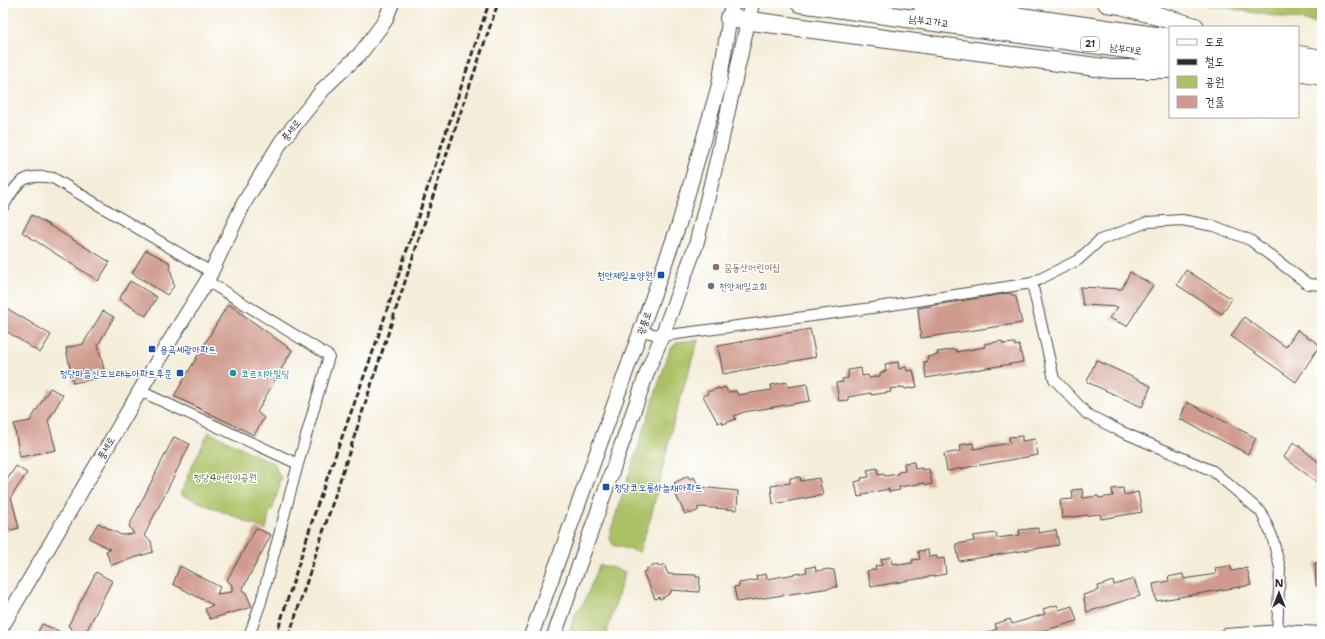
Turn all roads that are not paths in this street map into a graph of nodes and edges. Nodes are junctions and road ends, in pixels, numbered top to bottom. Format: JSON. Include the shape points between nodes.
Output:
{"nodes":[{"id":1,"x":392,"y":3,"type":"edge"},
{"id":2,"x":752,"y":3,"type":"edge"},
{"id":3,"x":800,"y":3,"type":"edge"},
{"id":4,"x":921,"y":3,"type":"edge"},
{"id":5,"x":1107,"y":3,"type":"edge"},
{"id":6,"x":731,"y":11,"type":"edge"},
{"id":7,"x":749,"y":21,"type":"junction"},
{"id":8,"x":1011,"y":25,"type":"junction"},
{"id":9,"x":1192,"y":26,"type":"edge"},
{"id":10,"x":1169,"y":38,"type":"edge"},
{"id":11,"x":1169,"y":55,"type":"edge"},
{"id":12,"x":1299,"y":56,"type":"edge"},
{"id":13,"x":1321,"y":67,"type":"edge"},
{"id":14,"x":1169,"y":69,"type":"edge"},
{"id":15,"x":1299,"y":72,"type":"edge"},
{"id":16,"x":3,"y":207,"type":"edge"},
{"id":17,"x":209,"y":277,"type":"junction"},
{"id":18,"x":1032,"y":283,"type":"junction"},
{"id":19,"x":1322,"y":285,"type":"edge"},
{"id":20,"x":641,"y":331,"type":"junction"},
{"id":21,"x":662,"y":336,"type":"junction"},
{"id":22,"x":140,"y":391,"type":"junction"},
{"id":23,"x":298,"y":464,"type":"junction"},
{"id":24,"x":3,"y":625,"type":"edge"},
{"id":25,"x":1278,"y":634,"type":"edge"},
{"id":26,"x":1322,"y":634,"type":"edge"},
{"id":27,"x":249,"y":636,"type":"edge"},
{"id":28,"x":531,"y":636,"type":"edge"},
{"id":29,"x":554,"y":636,"type":"edge"},
{"id":30,"x":1226,"y":636,"type":"edge"}],
"edges":[{"from":1,"to":17,"type":"main road","name":"풍세로","via":[[385,20],[360,54],[326,86],[281,142],[244,203]]},
{"from":2,"to":7,"type":"main road"},
{"from":3,"to":8,"type":"highway","name":"남부고가교","number":"21"},
{"from":4,"to":8,"type":"highway","name":"남부고가교","number":"21"},
{"from":5,"to":9,"type":"highway"},
{"from":6,"to":7,"type":"highway"},
{"from":6,"to":20,"type":"main road","name":"광풍로","via":[[719,85],[679,224]]},
{"from":7,"to":14,"type":"highway","via":[[1111,69]]},
{"from":7,"to":21,"type":"main road","via":[[696,245]]},
{"from":8,"to":10,"type":"highway","name":"남부대로","number":"21"},
{"from":8,"to":11,"type":"highway","name":"남부대로","number":"21"},
{"from":12,"to":13,"type":"highway"},
{"from":13,"to":15,"type":"highway"},
{"from":16,"to":17,"type":"street","via":[[17,184],[27,177],[53,178]]},
{"from":17,"to":22,"type":"main road","name":"풍세로"},
{"from":17,"to":23,"type":"street","via":[[329,356]]},
{"from":18,"to":19,"type":"street","via":[[1078,260],[1100,240],[1148,222],[1182,220],[1214,226],[1250,240],[1308,284]]},
{"from":18,"to":21,"type":"street","via":[[872,308]]},
{"from":18,"to":25,"type":"street","via":[[1054,379],[1086,414],[1213,471],[1260,512],[1272,536],[1280,568]]},
{"from":20,"to":21,"type":"street"},
{"from":20,"to":28,"type":"main road","name":"광풍로"},
{"from":21,"to":29,"type":"main road"},
{"from":22,"to":23,"type":"street"},
{"from":22,"to":24,"type":"main road","name":"풍세로"},
{"from":23,"to":27,"type":"street","via":[[261,602]]},
{"from":25,"to":26,"type":"main road"},
{"from":25,"to":30,"type":"main road"}]}
